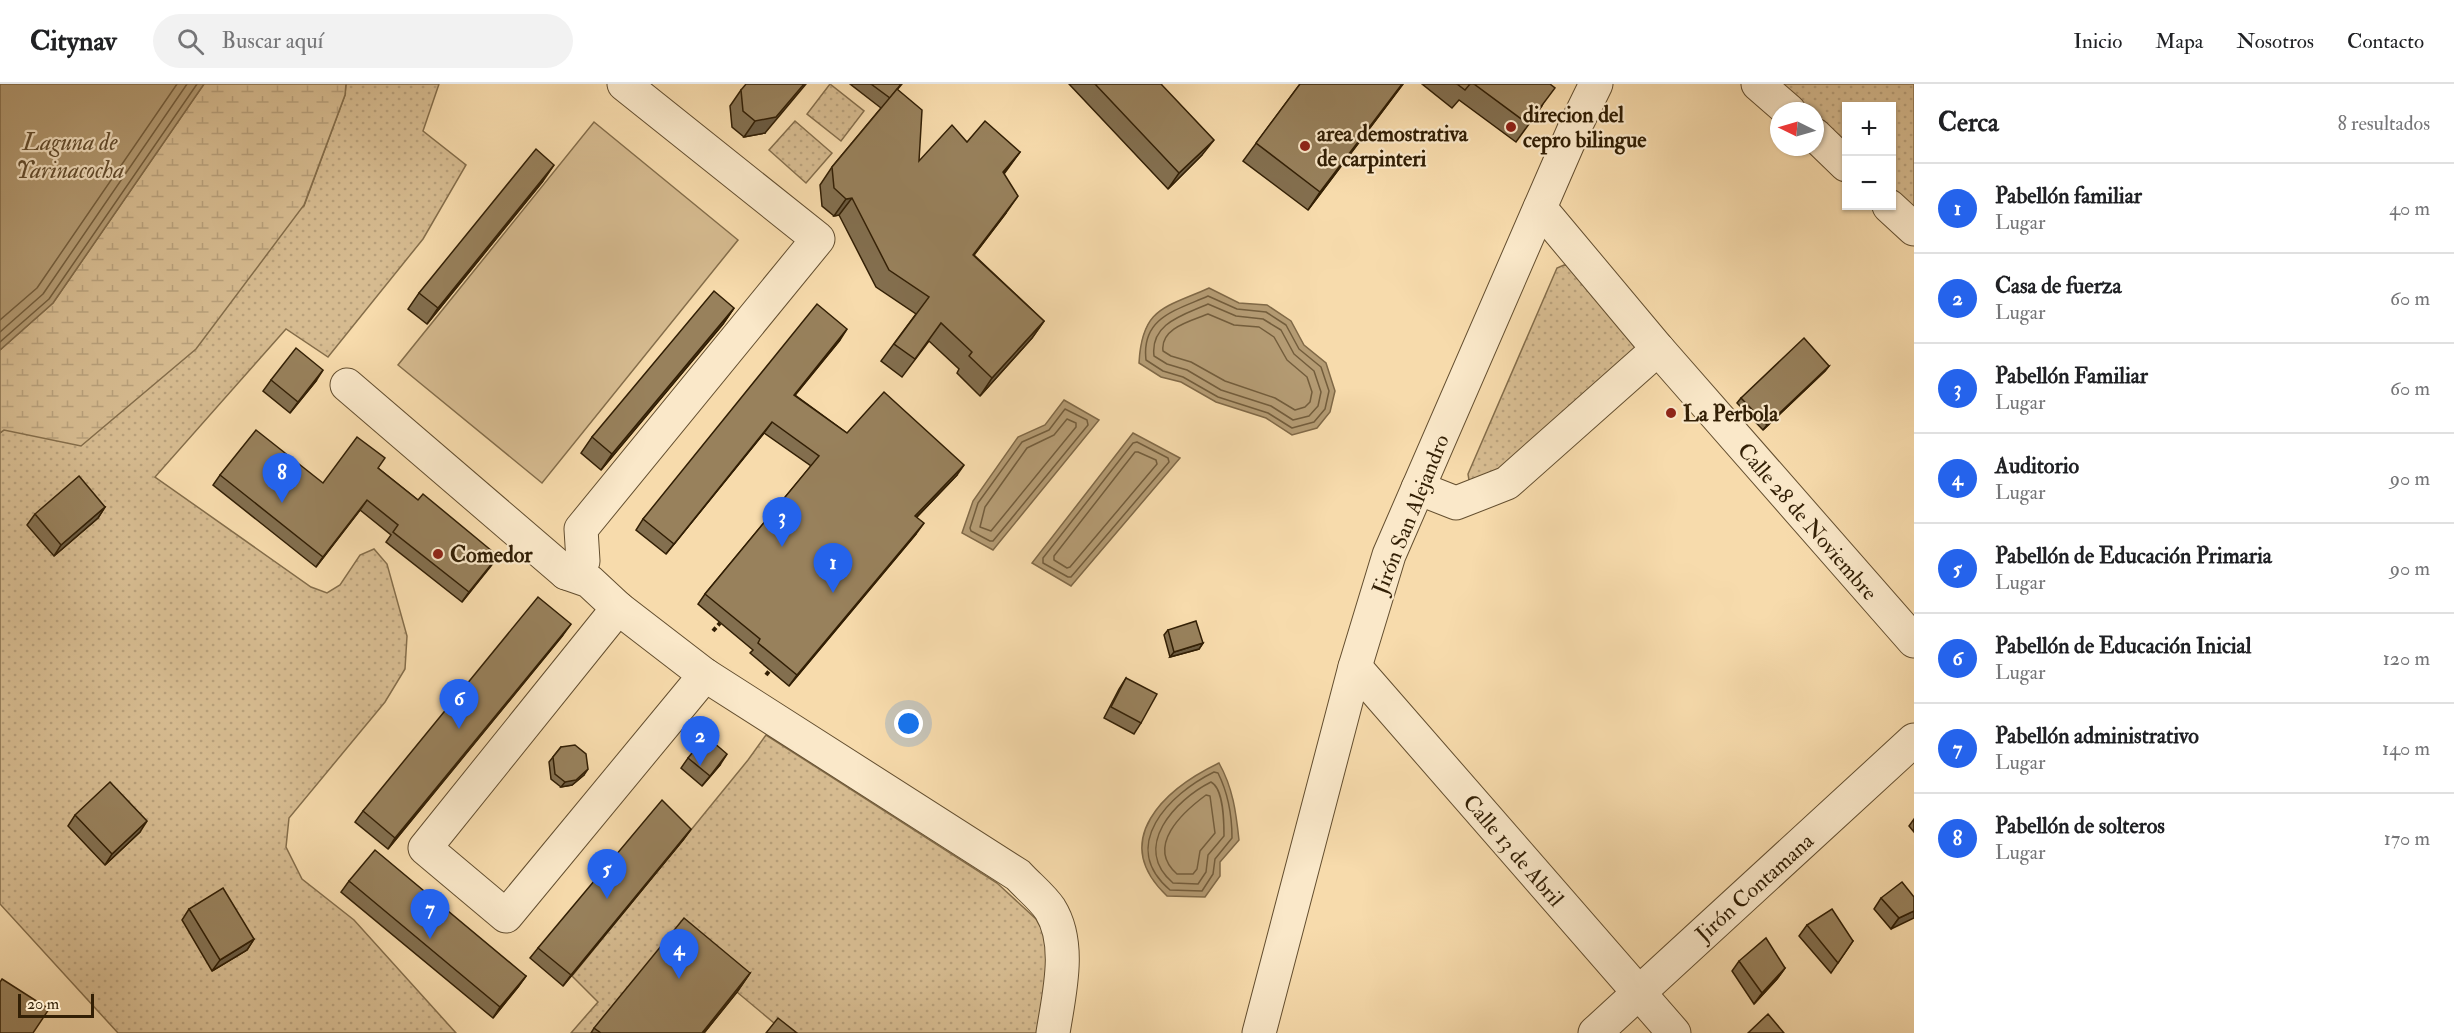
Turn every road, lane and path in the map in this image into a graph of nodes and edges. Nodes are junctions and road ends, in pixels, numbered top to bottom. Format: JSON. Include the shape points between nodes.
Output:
{"nodes":[{"id":1,"x":624,"y":84,"type":"edge"},
{"id":2,"x":1596,"y":84,"type":"edge"},
{"id":3,"x":1758,"y":84,"type":"edge"},
{"id":4,"x":1779,"y":102,"type":"edge"},
{"id":5,"x":1824,"y":144,"type":"edge"},
{"id":6,"x":1842,"y":161,"type":"edge"},
{"id":7,"x":1540,"y":208,"type":"junction"},
{"id":8,"x":1893,"y":210,"type":"edge"},
{"id":9,"x":1914,"y":229,"type":"edge"},
{"id":10,"x":1658,"y":349,"type":"junction"},
{"id":11,"x":348,"y":385,"type":"dead end"},
{"id":12,"x":1418,"y":488,"type":"junction"},
{"id":13,"x":566,"y":573,"type":"junction"},
{"id":14,"x":618,"y":608,"type":"junction"},
{"id":15,"x":720,"y":623,"type":"dead end"},
{"id":16,"x":713,"y":631,"type":"dead end"},
{"id":17,"x":1914,"y":642,"type":"edge"},
{"id":18,"x":1355,"y":666,"type":"junction"},
{"id":19,"x":770,"y":670,"type":"dead end"},
{"id":20,"x":705,"y":675,"type":"junction"},
{"id":21,"x":766,"y":675,"type":"dead end"},
{"id":22,"x":1914,"y":740,"type":"edge"},
{"id":23,"x":1639,"y":993,"type":"junction"},
{"id":24,"x":1053,"y":1033,"type":"edge"},
{"id":25,"x":1259,"y":1033,"type":"edge"},
{"id":26,"x":1595,"y":1033,"type":"edge"},
{"id":27,"x":1674,"y":1033,"type":"edge"}],
"edges":[{"from":1,"to":13,"type":"street","via":[[818,240],[581,529],[583,561]]},
{"from":2,"to":7,"type":"street","name":"Jirón San Alejandro"},
{"from":3,"to":4,"type":"street"},
{"from":5,"to":6,"type":"street"},
{"from":7,"to":10,"type":"street","name":"Calle 28 de Noviembre"},
{"from":7,"to":12,"type":"street","name":"Jirón San Alejandro"},
{"from":8,"to":9,"type":"street"},
{"from":10,"to":12,"type":"street","via":[[1507,483],[1456,503]]},
{"from":10,"to":17,"type":"street","name":"Calle 28 de Noviembre"},
{"from":11,"to":13,"type":"street"},
{"from":12,"to":18,"type":"street","name":"Jirón San Alejandro","via":[[1389,555]]},
{"from":13,"to":14,"type":"street","via":[[589,581]]},
{"from":14,"to":20,"type":"street"},
{"from":14,"to":20,"type":"street","via":[[425,848],[506,916]]},
{"from":15,"to":16,"type":"path"},
{"from":18,"to":23,"type":"street","name":"Calle 13 de Abril"},
{"from":18,"to":25,"type":"street","name":"Jirón San Alejandro"},
{"from":19,"to":21,"type":"path"},
{"from":20,"to":24,"type":"street","via":[[1018,875],[1049,908],[1060,931]]},
{"from":22,"to":23,"type":"street","name":"Jirón Contamana"},
{"from":23,"to":26,"type":"street","name":"Jirón Contamana"},
{"from":23,"to":27,"type":"street","name":"Calle 13 de Abril"}]}
